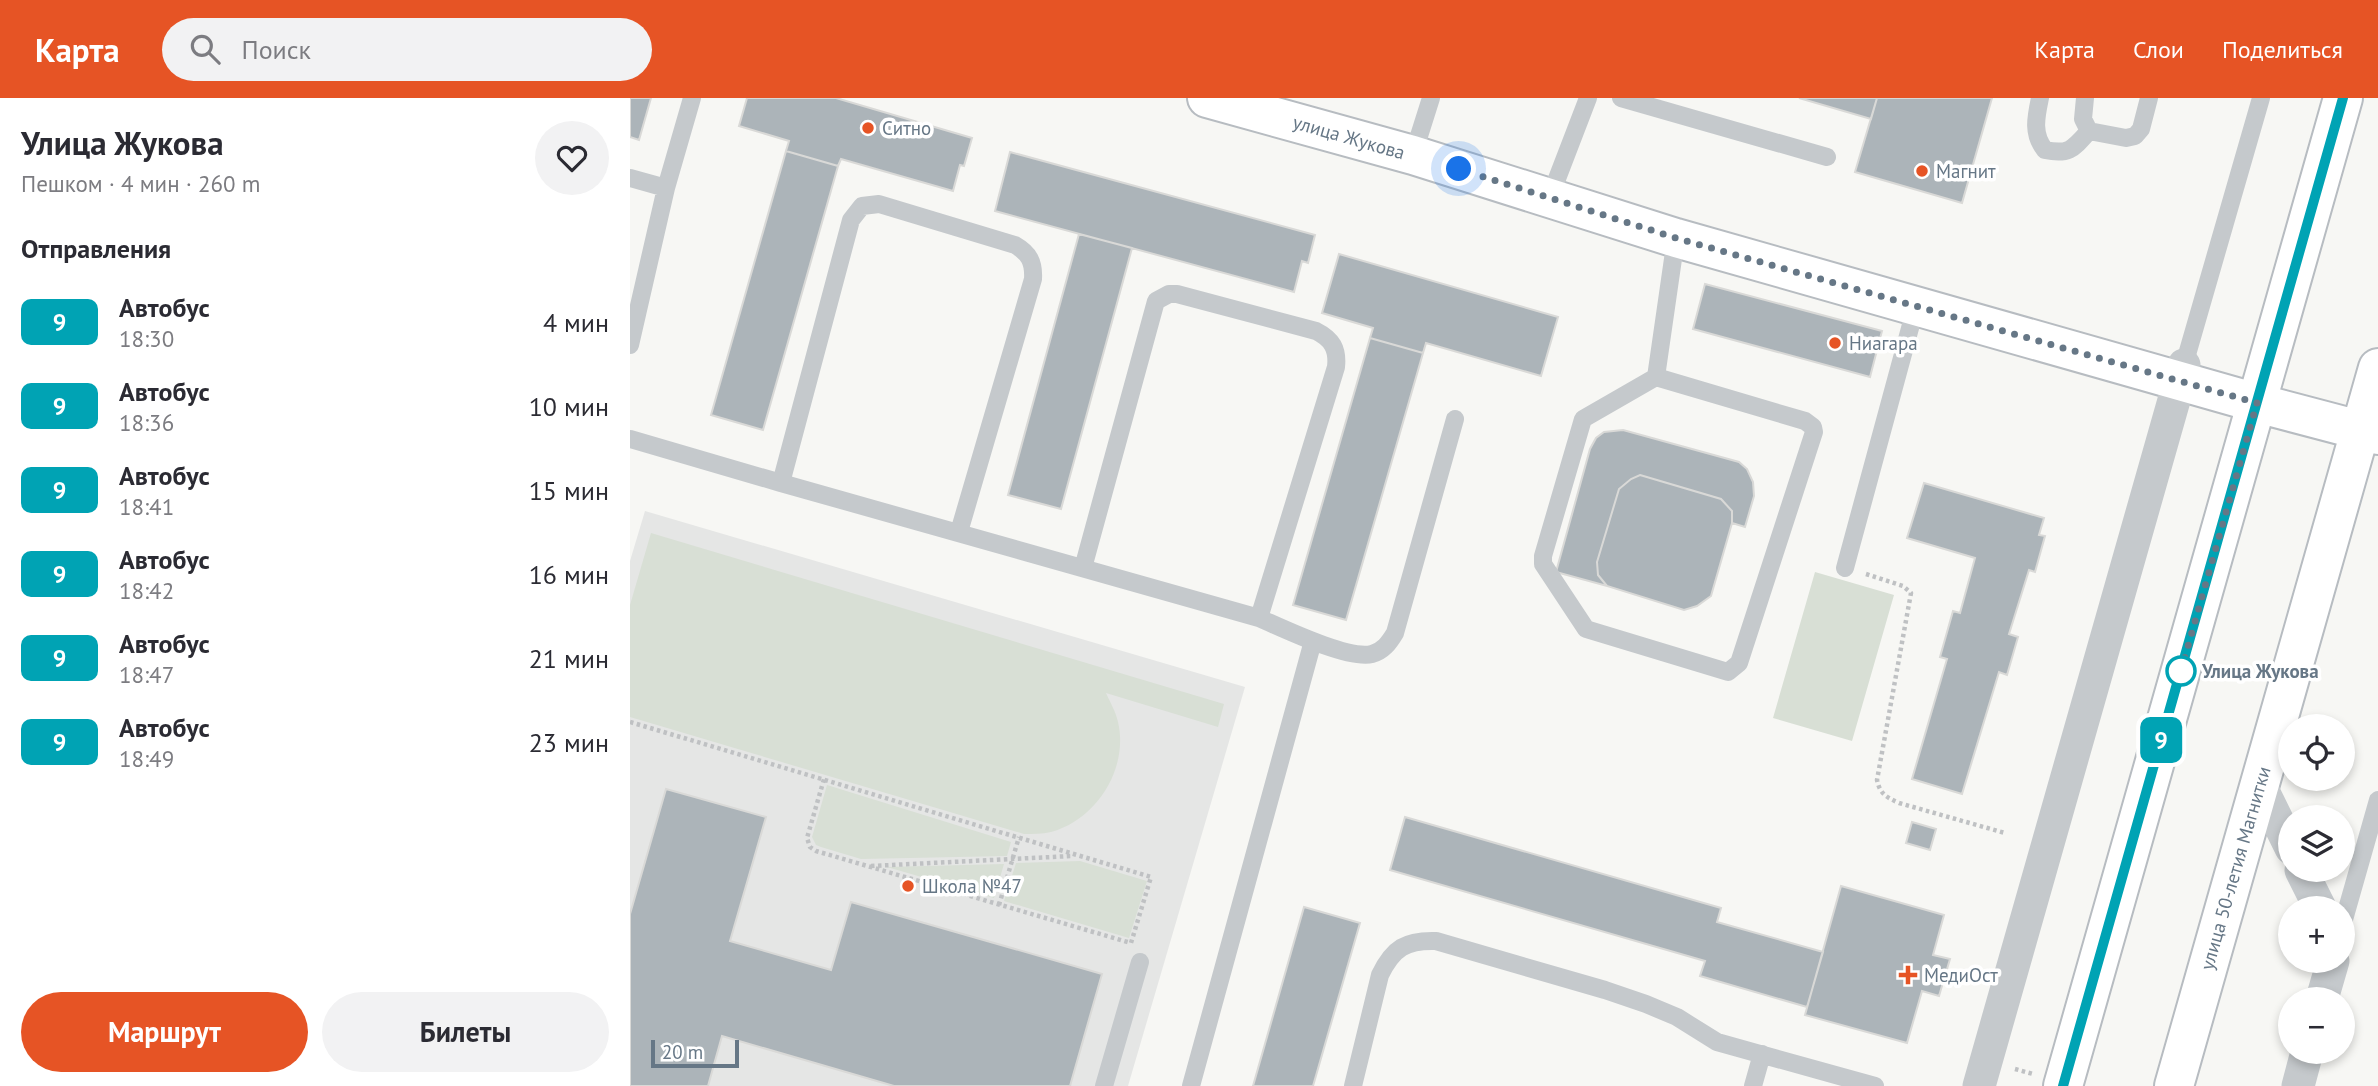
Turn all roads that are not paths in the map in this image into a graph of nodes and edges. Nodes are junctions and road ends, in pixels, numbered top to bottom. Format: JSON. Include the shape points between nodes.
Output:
{"nodes":[{"id":1,"x":692,"y":98,"type":"edge"},
{"id":2,"x":1207,"y":98,"type":"edge"},
{"id":3,"x":1431,"y":98,"type":"edge"},
{"id":4,"x":1588,"y":98,"type":"edge"},
{"id":5,"x":1621,"y":98,"type":"edge"},
{"id":6,"x":2040,"y":98,"type":"edge"},
{"id":7,"x":2085,"y":98,"type":"edge"},
{"id":8,"x":2149,"y":98,"type":"edge"},
{"id":9,"x":2260,"y":98,"type":"edge"},
{"id":10,"x":2343,"y":98,"type":"edge"},
{"id":11,"x":2089,"y":131,"type":"junction"},
{"id":12,"x":1413,"y":155,"type":"junction"},
{"id":13,"x":1826,"y":158,"type":"dead end"},
{"id":14,"x":630,"y":178,"type":"edge"},
{"id":15,"x":666,"y":188,"type":"junction"},
{"id":16,"x":1550,"y":197,"type":"junction"},
{"id":17,"x":1676,"y":238,"type":"junction"},
{"id":18,"x":1916,"y":306,"type":"junction"},
{"id":19,"x":634,"y":310,"type":"edge"},
{"id":20,"x":630,"y":345,"type":"edge"},
{"id":21,"x":2378,"y":368,"type":"edge"},
{"id":22,"x":2182,"y":373,"type":"junction"},
{"id":23,"x":1656,"y":377,"type":"junction"},
{"id":24,"x":2257,"y":403,"type":"junction"},
{"id":25,"x":1455,"y":419,"type":"dead end"},
{"id":26,"x":2369,"y":433,"type":"edge"},
{"id":27,"x":630,"y":439,"type":"edge"},
{"id":28,"x":781,"y":483,"type":"junction"},
{"id":29,"x":959,"y":532,"type":"junction"},
{"id":30,"x":1083,"y":568,"type":"junction"},
{"id":31,"x":1845,"y":568,"type":"road end"},
{"id":32,"x":1259,"y":618,"type":"junction"},
{"id":33,"x":1313,"y":641,"type":"junction"},
{"id":34,"x":2259,"y":783,"type":"junction"},
{"id":35,"x":2378,"y":800,"type":"edge"},
{"id":36,"x":2278,"y":822,"type":"edge"},
{"id":37,"x":2351,"y":896,"type":"edge"},
{"id":38,"x":1140,"y":962,"type":"dead end"},
{"id":39,"x":1762,"y":1055,"type":"junction"},
{"id":40,"x":1104,"y":1086,"type":"edge"},
{"id":41,"x":1191,"y":1086,"type":"edge"},
{"id":42,"x":1353,"y":1086,"type":"edge"},
{"id":43,"x":1753,"y":1086,"type":"edge"},
{"id":44,"x":1875,"y":1086,"type":"edge"},
{"id":45,"x":1979,"y":1086,"type":"edge"},
{"id":46,"x":2063,"y":1086,"type":"edge"},
{"id":47,"x":2174,"y":1086,"type":"edge"}],
"edges":[{"from":1,"to":15,"type":"lane"},
{"from":2,"to":12,"type":"main road","name":"улица Жукова"},
{"from":3,"to":12,"type":"lane"},
{"from":4,"to":16,"type":"lane"},
{"from":5,"to":13,"type":"lane"},
{"from":6,"to":11,"type":"lane","via":[[2035,122],[2038,141],[2045,150],[2066,152]]},
{"from":7,"to":11,"type":"lane","via":[[2083,119]]},
{"from":8,"to":11,"type":"lane","via":[[2135,136]]},
{"from":9,"to":22,"type":"lane"},
{"from":10,"to":24,"type":"main road"},
{"from":12,"to":16,"type":"main road","name":"улица Жукова"},
{"from":14,"to":15,"type":"lane"},
{"from":15,"to":19,"type":"lane"},
{"from":16,"to":17,"type":"main road","name":"улица Жукова"},
{"from":17,"to":18,"type":"main road","name":"улица Жукова"},
{"from":17,"to":23,"type":"lane"},
{"from":18,"to":22,"type":"main road","name":"улица Жукова"},
{"from":18,"to":31,"type":"lane"},
{"from":19,"to":20,"type":"lane"},
{"from":21,"to":26,"type":"main road","name":"улица 50-летия Магнитки"},
{"from":22,"to":24,"type":"main road","name":"улица Жукова"},
{"from":22,"to":45,"type":"street"},
{"from":23,"to":23,"type":"lane","via":[[1583,419],[1542,564],[1586,629],[1728,672],[1739,663],[1814,432],[1805,421]]},
{"from":24,"to":26,"type":"main road","name":"улица Жукова"},
{"from":24,"to":46,"type":"main road"},
{"from":25,"to":33,"type":"lane","via":[[1389,643],[1371,654],[1359,655]]},
{"from":26,"to":34,"type":"main road","name":"улица 50-летия Магнитки"},
{"from":27,"to":28,"type":"lane"},
{"from":28,"to":29,"type":"lane"},
{"from":28,"to":29,"type":"lane","via":[[851,220],[862,206],[879,204],[1015,245],[1031,258],[1034,268]]},
{"from":29,"to":30,"type":"lane"},
{"from":30,"to":32,"type":"lane"},
{"from":30,"to":32,"type":"lane","via":[[1156,301],[1177,294],[1316,331],[1334,344],[1336,367]]},
{"from":32,"to":33,"type":"lane"},
{"from":33,"to":41,"type":"lane"},
{"from":34,"to":36,"type":"street"},
{"from":34,"to":47,"type":"main road","name":"улица 50-летия Магнитки"},
{"from":35,"to":37,"type":"lane"},
{"from":38,"to":40,"type":"lane"},
{"from":39,"to":42,"type":"lane","via":[[1717,1042],[1677,1017],[1605,990],[1436,941],[1418,940],[1401,947],[1380,975]]},
{"from":39,"to":43,"type":"lane"},
{"from":39,"to":44,"type":"lane"}]}
